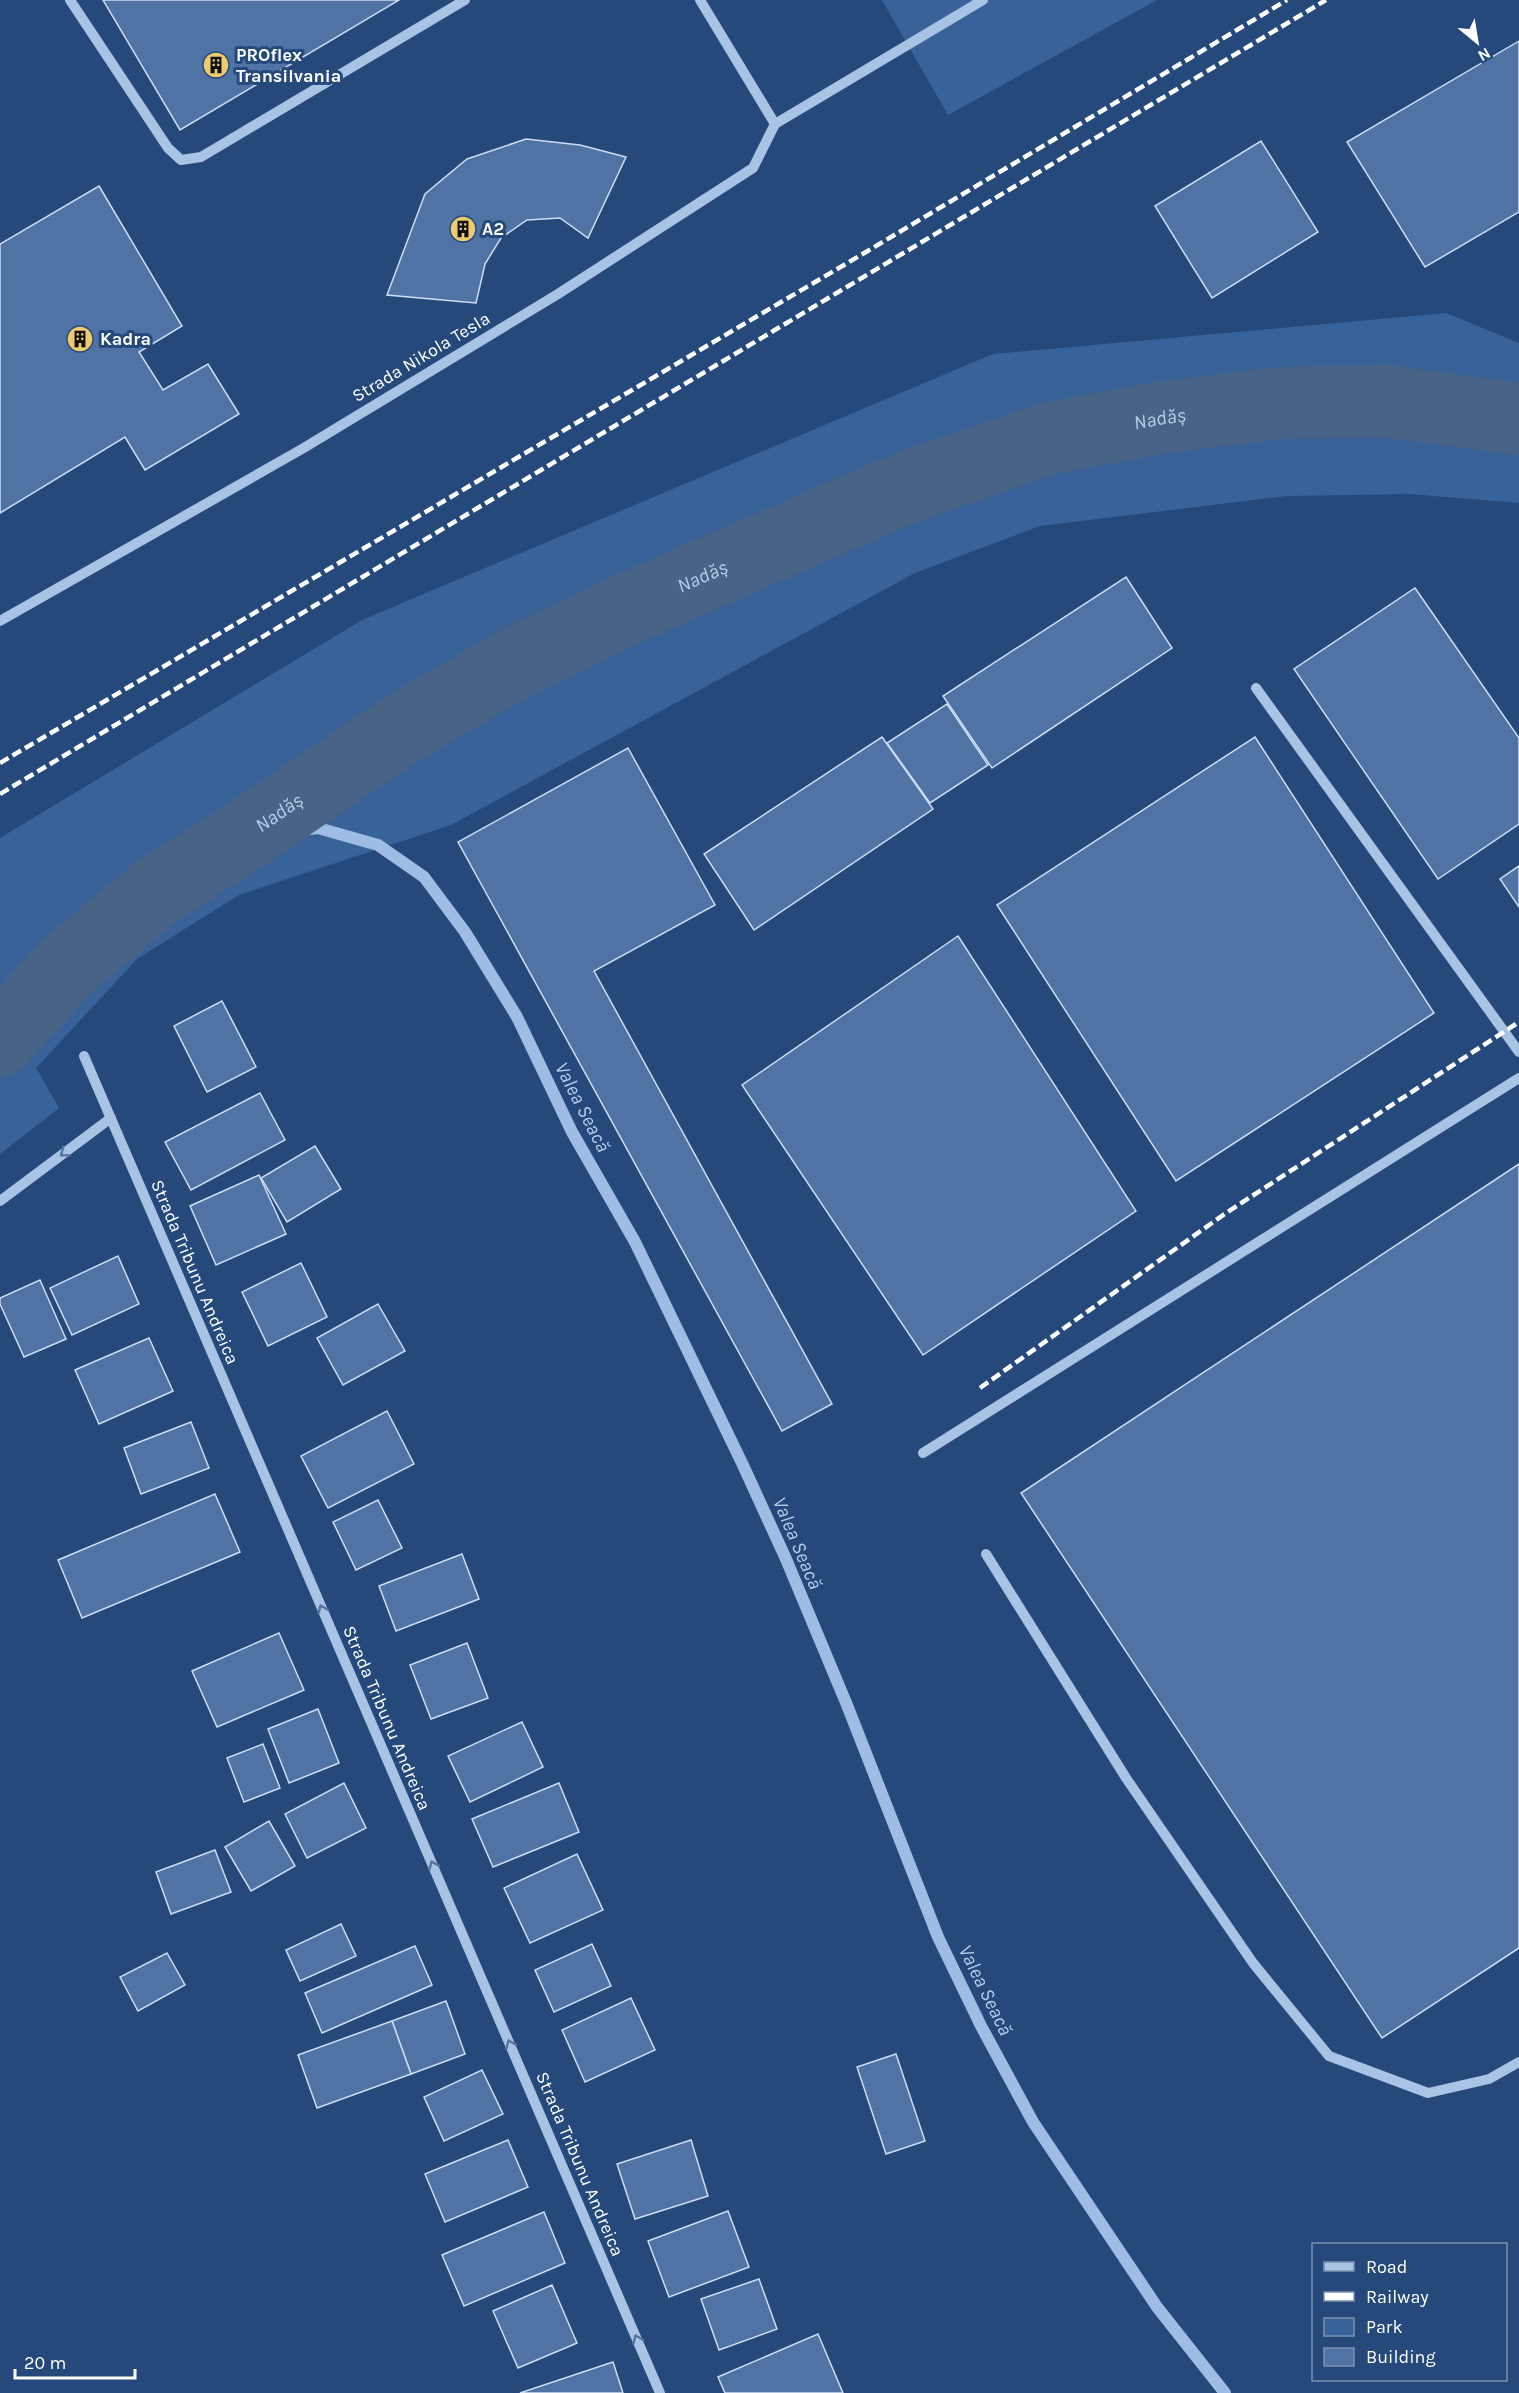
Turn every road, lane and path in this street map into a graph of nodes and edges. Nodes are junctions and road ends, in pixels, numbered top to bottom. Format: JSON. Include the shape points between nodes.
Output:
{"nodes":[{"id":1,"x":70,"y":0,"type":"edge"},
{"id":2,"x":465,"y":0,"type":"edge"},
{"id":3,"x":700,"y":0,"type":"edge"},
{"id":4,"x":983,"y":0,"type":"edge"},
{"id":5,"x":775,"y":124,"type":"junction"},
{"id":6,"x":0,"y":621,"type":"edge"},
{"id":7,"x":1256,"y":688,"type":"dead end"},
{"id":8,"x":1519,"y":1052,"type":"edge"},
{"id":9,"x":84,"y":1056,"type":"dead end"},
{"id":10,"x":1519,"y":1078,"type":"edge"},
{"id":11,"x":111,"y":1118,"type":"junction"},
{"id":12,"x":0,"y":1201,"type":"edge"},
{"id":13,"x":923,"y":1452,"type":"dead end"},
{"id":14,"x":986,"y":1554,"type":"dead end"},
{"id":15,"x":1519,"y":2062,"type":"edge"},
{"id":16,"x":660,"y":2393,"type":"edge"}],
"edges":[{"from":1,"to":2,"type":"street","via":[[168,148],[181,160],[201,157]]},
{"from":3,"to":5,"type":"street"},
{"from":4,"to":5,"type":"street"},
{"from":5,"to":6,"type":"street","name":"Strada Nikola Tesla","via":[[753,168],[558,294],[302,448]]},
{"from":7,"to":8,"type":"street"},
{"from":9,"to":11,"type":"street","name":"Strada Tribunu Andreica"},
{"from":10,"to":13,"type":"street"},
{"from":11,"to":12,"type":"street","one_way":true},
{"from":16,"to":11,"type":"street","name":"Strada Tribunu Andreica","one_way":true},
{"from":14,"to":15,"type":"street","via":[[1126,1778],[1246,1954],[1329,2056],[1428,2093],[1489,2079]]}]}
